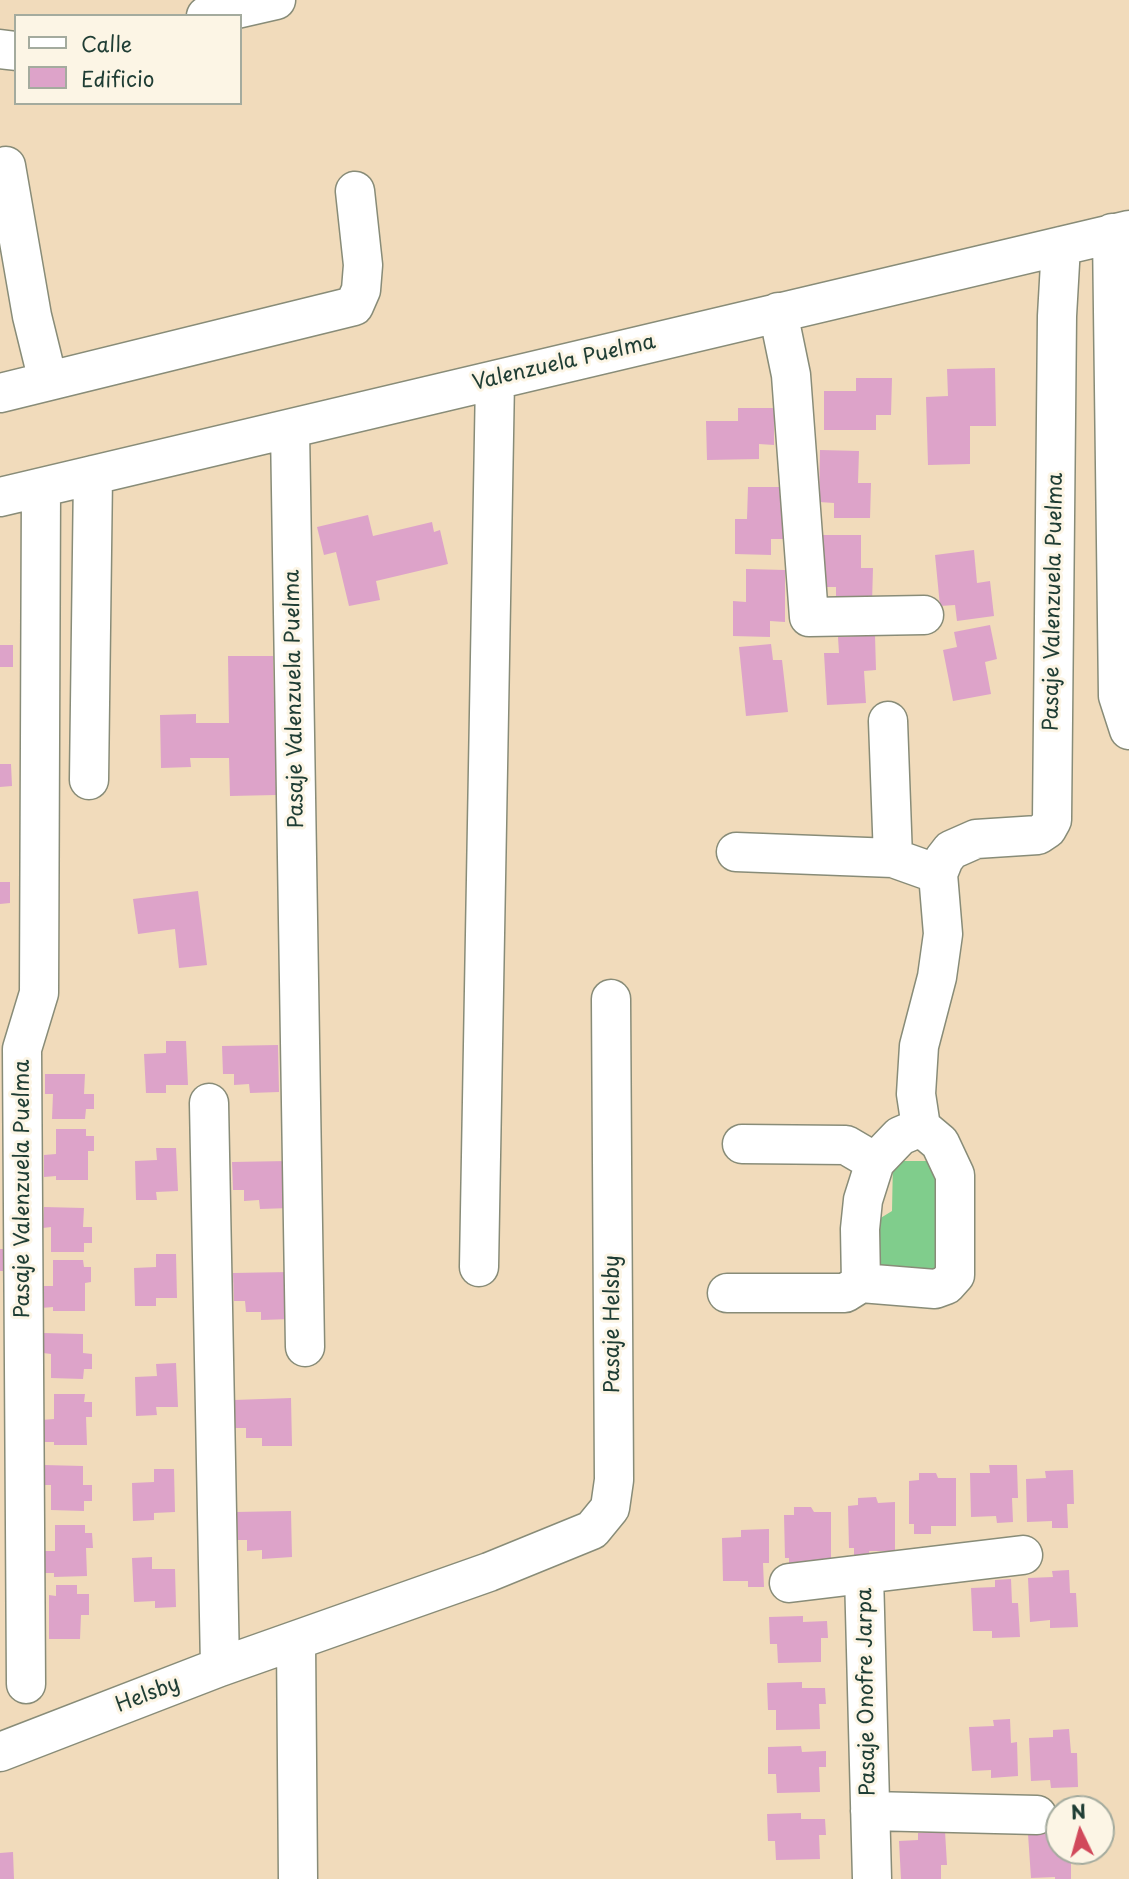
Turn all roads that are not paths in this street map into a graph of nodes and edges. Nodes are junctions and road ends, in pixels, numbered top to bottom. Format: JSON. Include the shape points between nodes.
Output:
{"nodes":[{"id":1,"x":276,"y":0,"type":"edge"},
{"id":2,"x":215,"y":14,"type":"edge"},
{"id":3,"x":6,"y":166,"type":"dead end"},
{"id":4,"x":355,"y":191,"type":"dead end"},
{"id":5,"x":1121,"y":232,"type":"edge"},
{"id":6,"x":1061,"y":246,"type":"junction"},
{"id":7,"x":778,"y":312,"type":"junction"},
{"id":8,"x":495,"y":380,"type":"junction"},
{"id":9,"x":48,"y":382,"type":"junction"},
{"id":10,"x":0,"y":393,"type":"edge"},
{"id":11,"x":290,"y":429,"type":"junction"},
{"id":12,"x":93,"y":475,"type":"junction"},
{"id":13,"x":41,"y":488,"type":"junction"},
{"id":14,"x":0,"y":497,"type":"edge"},
{"id":15,"x":924,"y":615,"type":"dead end"},
{"id":16,"x":888,"y":721,"type":"dead end"},
{"id":17,"x":1129,"y":730,"type":"edge"},
{"id":18,"x":89,"y":780,"type":"dead end"},
{"id":19,"x":736,"y":852,"type":"dead end"},
{"id":20,"x":893,"y":858,"type":"junction"},
{"id":21,"x":938,"y":874,"type":"junction"},
{"id":22,"x":611,"y":999,"type":"dead end"},
{"id":23,"x":209,"y":1103,"type":"dead end"},
{"id":24,"x":921,"y":1127,"type":"junction"},
{"id":25,"x":742,"y":1144,"type":"dead end"},
{"id":26,"x":875,"y":1163,"type":"junction"},
{"id":27,"x":479,"y":1267,"type":"dead end"},
{"id":28,"x":861,"y":1283,"type":"junction"},
{"id":29,"x":727,"y":1293,"type":"dead end"},
{"id":30,"x":305,"y":1347,"type":"dead end"},
{"id":31,"x":1023,"y":1555,"type":"dead end"},
{"id":32,"x":489,"y":1572,"type":"joint"},
{"id":33,"x":864,"y":1574,"type":"junction"},
{"id":34,"x":789,"y":1583,"type":"dead end"},
{"id":35,"x":296,"y":1641,"type":"junction"},
{"id":36,"x":220,"y":1667,"type":"junction"},
{"id":37,"x":26,"y":1684,"type":"dead end"},
{"id":38,"x":0,"y":1752,"type":"edge"},
{"id":39,"x":870,"y":1811,"type":"junction"},
{"id":40,"x":1037,"y":1815,"type":"dead end"},
{"id":41,"x":298,"y":1879,"type":"edge"},
{"id":42,"x":872,"y":1879,"type":"edge"}],
"edges":[{"from":1,"to":2,"type":"street"},
{"from":3,"to":9,"type":"street"},
{"from":4,"to":9,"type":"street","via":[[363,265],[362,290],[354,306]]},
{"from":5,"to":6,"type":"street","name":"Valenzuela Puelma"},
{"from":5,"to":17,"type":"street","via":[[1118,696]]},
{"from":6,"to":7,"type":"street","name":"Valenzuela Puelma"},
{"from":6,"to":21,"type":"street","name":"Pasaje Valenzuela Puelma","via":[[1052,820],[1038,835],[962,844],[951,850]]},
{"from":7,"to":8,"type":"street","name":"Valenzuela Puelma"},
{"from":7,"to":15,"type":"street","via":[[791,375],[808,617]]},
{"from":8,"to":11,"type":"street","name":"Valenzuela Puelma"},
{"from":8,"to":27,"type":"street"},
{"from":9,"to":10,"type":"street"},
{"from":11,"to":12,"type":"street","name":"Valenzuela Puelma"},
{"from":11,"to":30,"type":"street","name":"Pasaje Valenzuela Puelma"},
{"from":12,"to":13,"type":"street","name":"Valenzuela Puelma"},
{"from":12,"to":18,"type":"street"},
{"from":13,"to":14,"type":"street","name":"Valenzuela Puelma"},
{"from":13,"to":37,"type":"street","name":"Pasaje Valenzuela Puelma","via":[[39,993],[22,1049]]},
{"from":16,"to":20,"type":"street"},
{"from":19,"to":20,"type":"street"},
{"from":20,"to":21,"type":"street"},
{"from":21,"to":24,"type":"street","via":[[943,934],[919,1046],[916,1094]]},
{"from":22,"to":32,"type":"street","name":"Pasaje Helsby","via":[[614,1480],[610,1508],[592,1530]]},
{"from":23,"to":36,"type":"street"},
{"from":24,"to":26,"type":"street","via":[[900,1136]]},
{"from":24,"to":28,"type":"street","via":[[940,1143],[954,1175],[956,1275],[935,1289]]},
{"from":25,"to":26,"type":"street","via":[[846,1145]]},
{"from":26,"to":28,"type":"street","via":[[863,1200]]},
{"from":28,"to":29,"type":"street","via":[[845,1293]]},
{"from":31,"to":33,"type":"street","name":"Pasaje Onofre Jarpa"},
{"from":32,"to":35,"type":"street","name":"Helsby"},
{"from":33,"to":34,"type":"street","name":"Pasaje Onofre Jarpa"},
{"from":33,"to":39,"type":"street","name":"Pasaje Onofre Jarpa"},
{"from":35,"to":36,"type":"street","name":"Helsby"},
{"from":35,"to":41,"type":"street"},
{"from":36,"to":38,"type":"street","name":"Helsby"},
{"from":39,"to":40,"type":"street","name":"Pasaje Onofre Jarpa"},
{"from":39,"to":42,"type":"street","name":"Pasaje Onofre Jarpa"}]}
